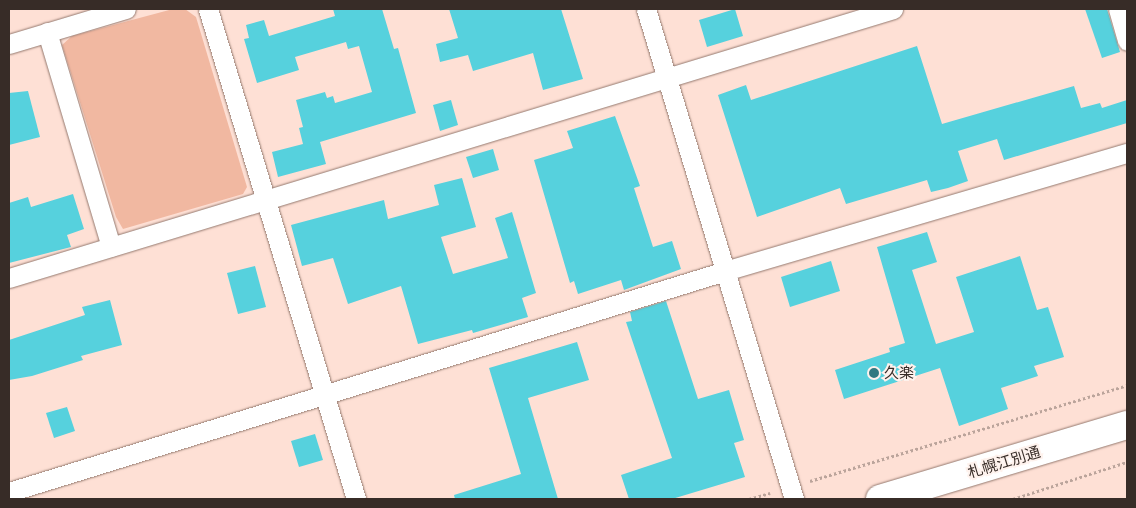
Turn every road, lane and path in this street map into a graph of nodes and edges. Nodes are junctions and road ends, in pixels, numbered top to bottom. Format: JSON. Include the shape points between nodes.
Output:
{"nodes":[{"id":1,"x":126,"y":9,"type":"edge"},
{"id":2,"x":208,"y":9,"type":"edge"},
{"id":3,"x":646,"y":9,"type":"edge"},
{"id":4,"x":893,"y":9,"type":"edge"},
{"id":5,"x":1118,"y":9,"type":"edge"},
{"id":6,"x":47,"y":32,"type":"junction"},
{"id":7,"x":1127,"y":41,"type":"edge"},
{"id":8,"x":9,"y":44,"type":"edge"},
{"id":9,"x":666,"y":75,"type":"junction"},
{"id":10,"x":1127,"y":154,"type":"edge"},
{"id":11,"x":266,"y":201,"type":"junction"},
{"id":12,"x":111,"y":247,"type":"junction"},
{"id":13,"x":725,"y":271,"type":"junction"},
{"id":14,"x":9,"y":278,"type":"edge"},
{"id":15,"x":1127,"y":385,"type":"edge"},
{"id":16,"x":325,"y":395,"type":"junction"},
{"id":17,"x":1127,"y":425,"type":"edge"},
{"id":18,"x":1127,"y":462,"type":"edge"},
{"id":19,"x":9,"y":492,"type":"edge"},
{"id":20,"x":792,"y":493,"type":"edge"},
{"id":21,"x":356,"y":499,"type":"edge"},
{"id":22,"x":749,"y":499,"type":"edge"},
{"id":23,"x":880,"y":499,"type":"edge"},
{"id":24,"x":1013,"y":499,"type":"edge"}],
"edges":[{"from":1,"to":6,"type":"street"},
{"from":2,"to":11,"type":"street"},
{"from":3,"to":9,"type":"street"},
{"from":4,"to":9,"type":"street"},
{"from":5,"to":7,"type":"street"},
{"from":6,"to":8,"type":"street"},
{"from":6,"to":12,"type":"street"},
{"from":9,"to":11,"type":"street"},
{"from":9,"to":13,"type":"street"},
{"from":10,"to":13,"type":"street"},
{"from":11,"to":12,"type":"street"},
{"from":11,"to":16,"type":"street"},
{"from":12,"to":14,"type":"street"},
{"from":13,"to":16,"type":"street"},
{"from":13,"to":20,"type":"street"},
{"from":15,"to":20,"type":"path"},
{"from":16,"to":19,"type":"street"},
{"from":16,"to":21,"type":"street"},
{"from":17,"to":23,"type":"highway","name":"札幌江別通"},
{"from":18,"to":24,"type":"path"},
{"from":20,"to":22,"type":"path"}]}
